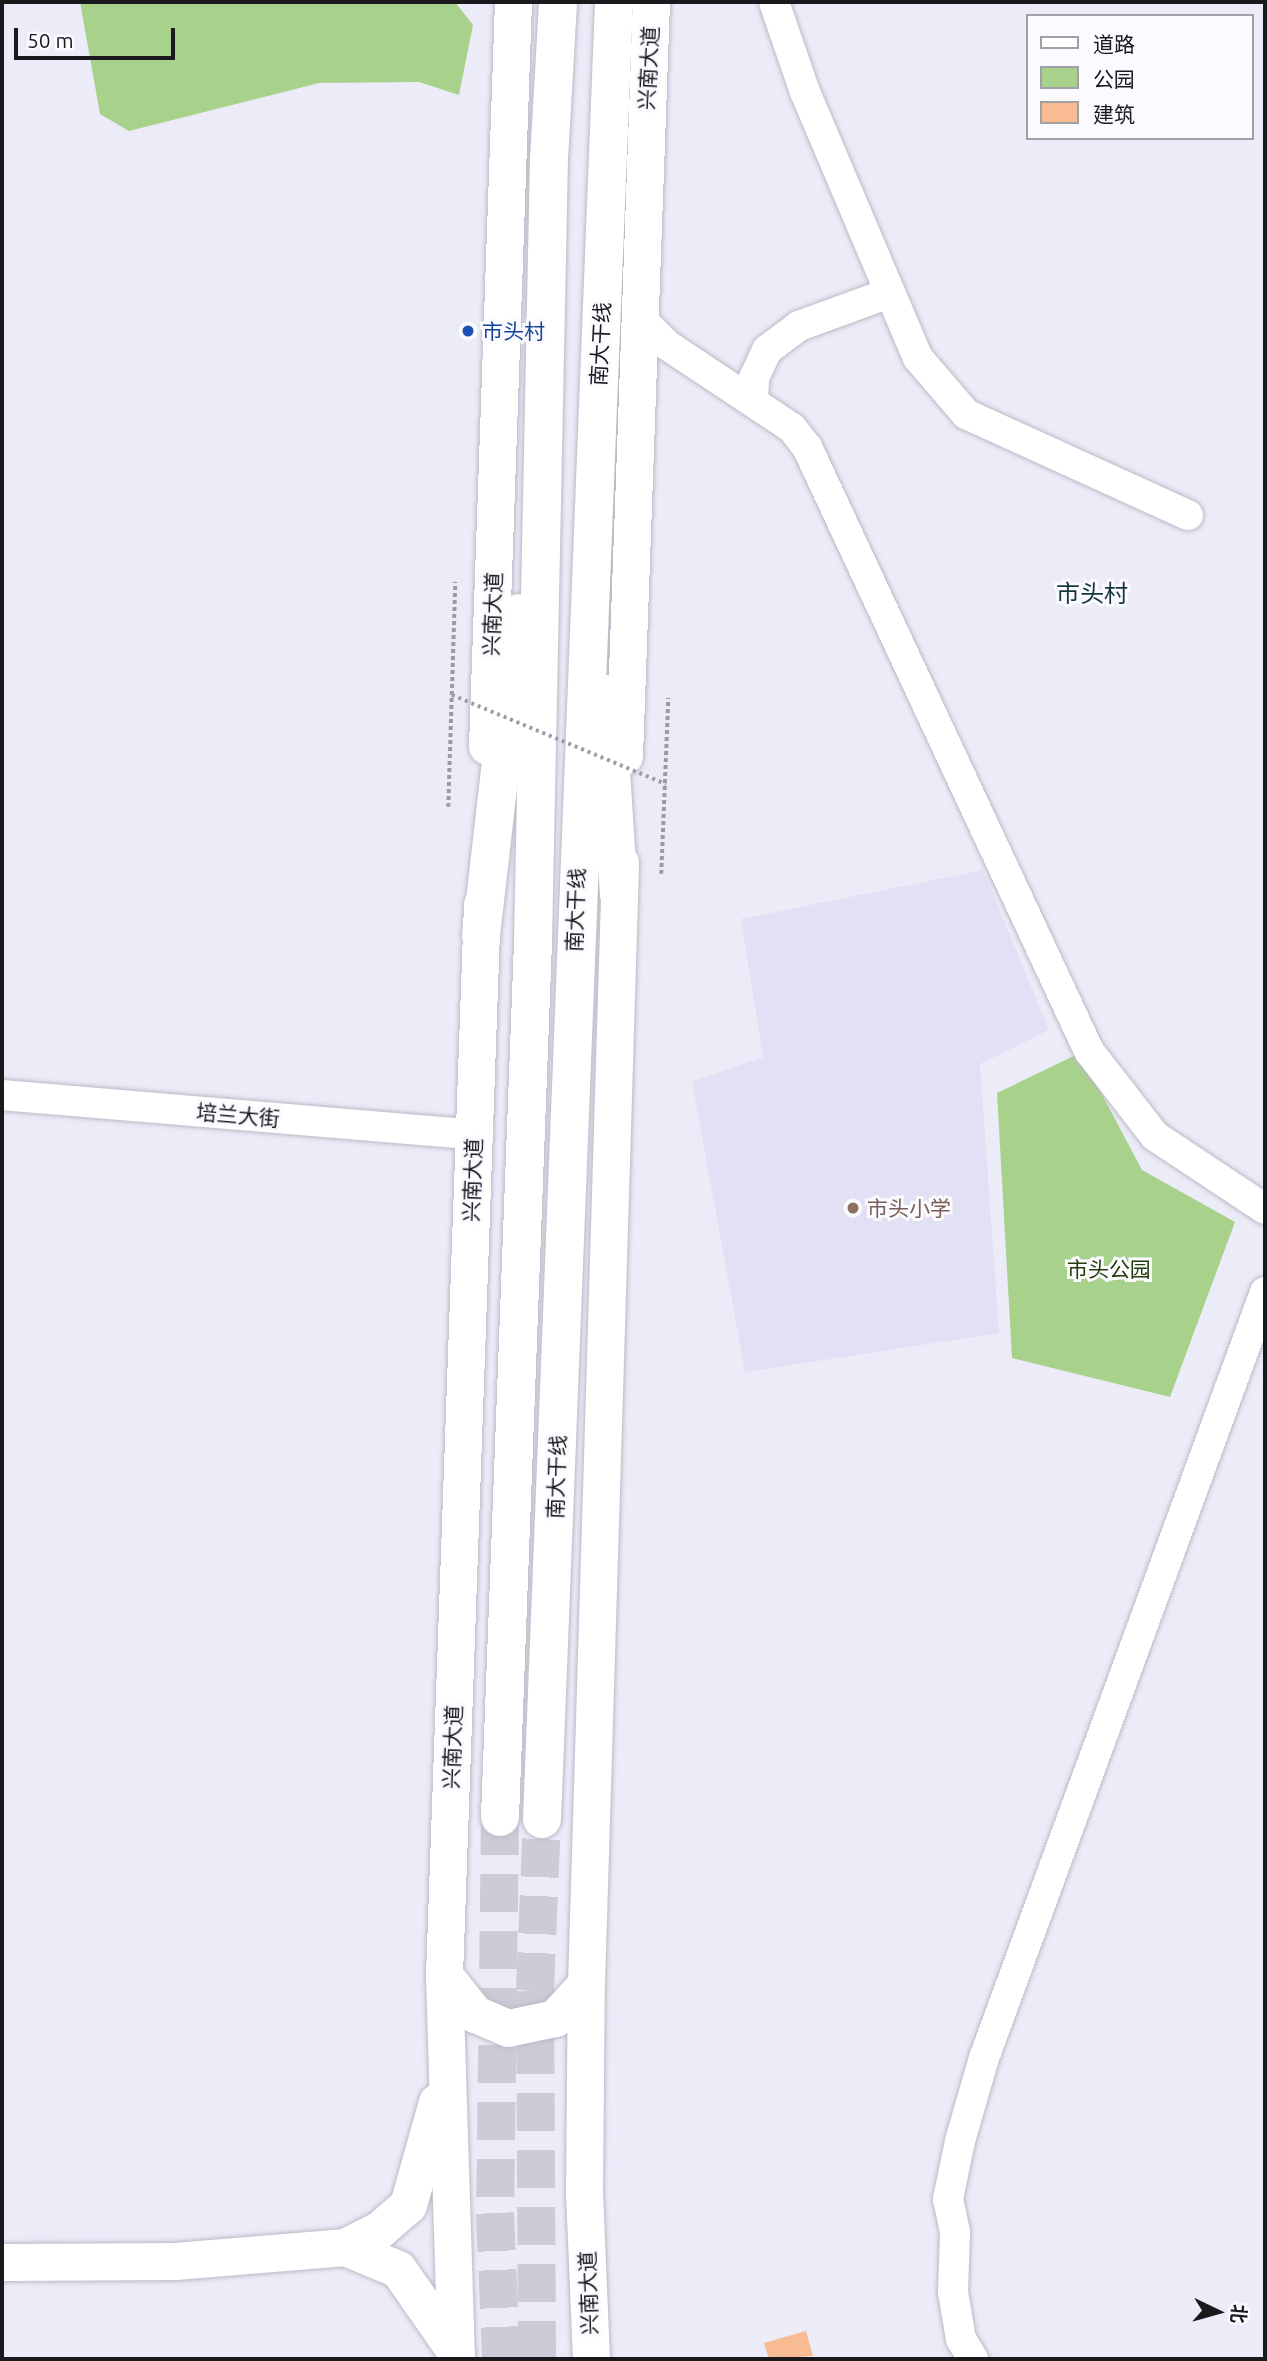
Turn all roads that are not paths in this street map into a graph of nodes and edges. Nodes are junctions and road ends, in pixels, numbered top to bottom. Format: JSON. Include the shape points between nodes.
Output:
{"nodes":[{"id":1,"x":513,"y":2,"type":"edge"},
{"id":2,"x":558,"y":2,"type":"edge"},
{"id":3,"x":614,"y":2,"type":"edge"},
{"id":4,"x":651,"y":2,"type":"edge"},
{"id":5,"x":774,"y":2,"type":"edge"},
{"id":6,"x":889,"y":293,"type":"junction"},
{"id":7,"x":641,"y":318,"type":"junction"},
{"id":8,"x":545,"y":374,"type":"junction"},
{"id":9,"x":753,"y":400,"type":"junction"},
{"id":10,"x":594,"y":495,"type":"junction"},
{"id":11,"x":1188,"y":515,"type":"dead end"},
{"id":12,"x":619,"y":895,"type":"junction"},
{"id":13,"x":481,"y":935,"type":"junction"},
{"id":14,"x":2,"y":1095,"type":"edge"},
{"id":15,"x":474,"y":1135,"type":"junction"},
{"id":16,"x":1265,"y":1209,"type":"edge"},
{"id":17,"x":1265,"y":1292,"type":"edge"},
{"id":18,"x":500,"y":1817,"type":"tunnel mouth"},
{"id":19,"x":542,"y":1819,"type":"tunnel mouth"},
{"id":20,"x":444,"y":1975,"type":"junction"},
{"id":21,"x":586,"y":1983,"type":"junction"},
{"id":22,"x":447,"y":2067,"type":"junction"},
{"id":23,"x":345,"y":2247,"type":"junction"},
{"id":24,"x":2,"y":2262,"type":"edge"},
{"id":25,"x":456,"y":2356,"type":"edge"},
{"id":26,"x":590,"y":2359,"type":"edge"},
{"id":27,"x":973,"y":2359,"type":"edge"}],
"edges":[{"from":1,"to":13,"type":"main road","name":"兴南大道"},
{"from":2,"to":8,"type":"highway","name":"南大干线"},
{"from":3,"to":10,"type":"highway","name":"南大干线"},
{"from":4,"to":7,"type":"main road","name":"兴南大道"},
{"from":5,"to":6,"type":"street","via":[[805,92]]},
{"from":6,"to":9,"type":"street","via":[[799,326],[767,350],[754,378]]},
{"from":6,"to":11,"type":"street","via":[[918,358],[966,414]]},
{"from":7,"to":9,"type":"street","via":[[667,345]]},
{"from":7,"to":12,"type":"main road","name":"兴南大道"},
{"from":8,"to":13,"type":"highway"},
{"from":8,"to":18,"type":"highway","name":"南大干线","via":[[533,955]]},
{"from":9,"to":16,"type":"street","via":[[792,428],[822,476],[1089,1051],[1155,1136]]},
{"from":10,"to":12,"type":"highway"},
{"from":10,"to":19,"type":"highway","name":"南大干线"},
{"from":12,"to":21,"type":"main road","name":"兴南大道"},
{"from":13,"to":15,"type":"main road","name":"兴南大道"},
{"from":14,"to":15,"type":"street","name":"培兰大街"},
{"from":15,"to":20,"type":"main road","name":"兴南大道"},
{"from":17,"to":27,"type":"street","via":[[984,2058],[960,2141],[948,2199],[956,2232],[953,2292],[961,2339]]},
{"from":20,"to":21,"type":"main road","via":[[475,2014],[508,2028],[555,2018]]},
{"from":20,"to":22,"type":"main road","name":"兴南大道"},
{"from":21,"to":26,"type":"main road","name":"兴南大道","via":[[584,2193]]},
{"from":22,"to":23,"type":"main road","via":[[408,2205],[379,2230]]},
{"from":22,"to":25,"type":"main road","name":"兴南大道"},
{"from":23,"to":24,"type":"main road","via":[[176,2261]]},
{"from":23,"to":25,"type":"main road","via":[[398,2269]]}]}
